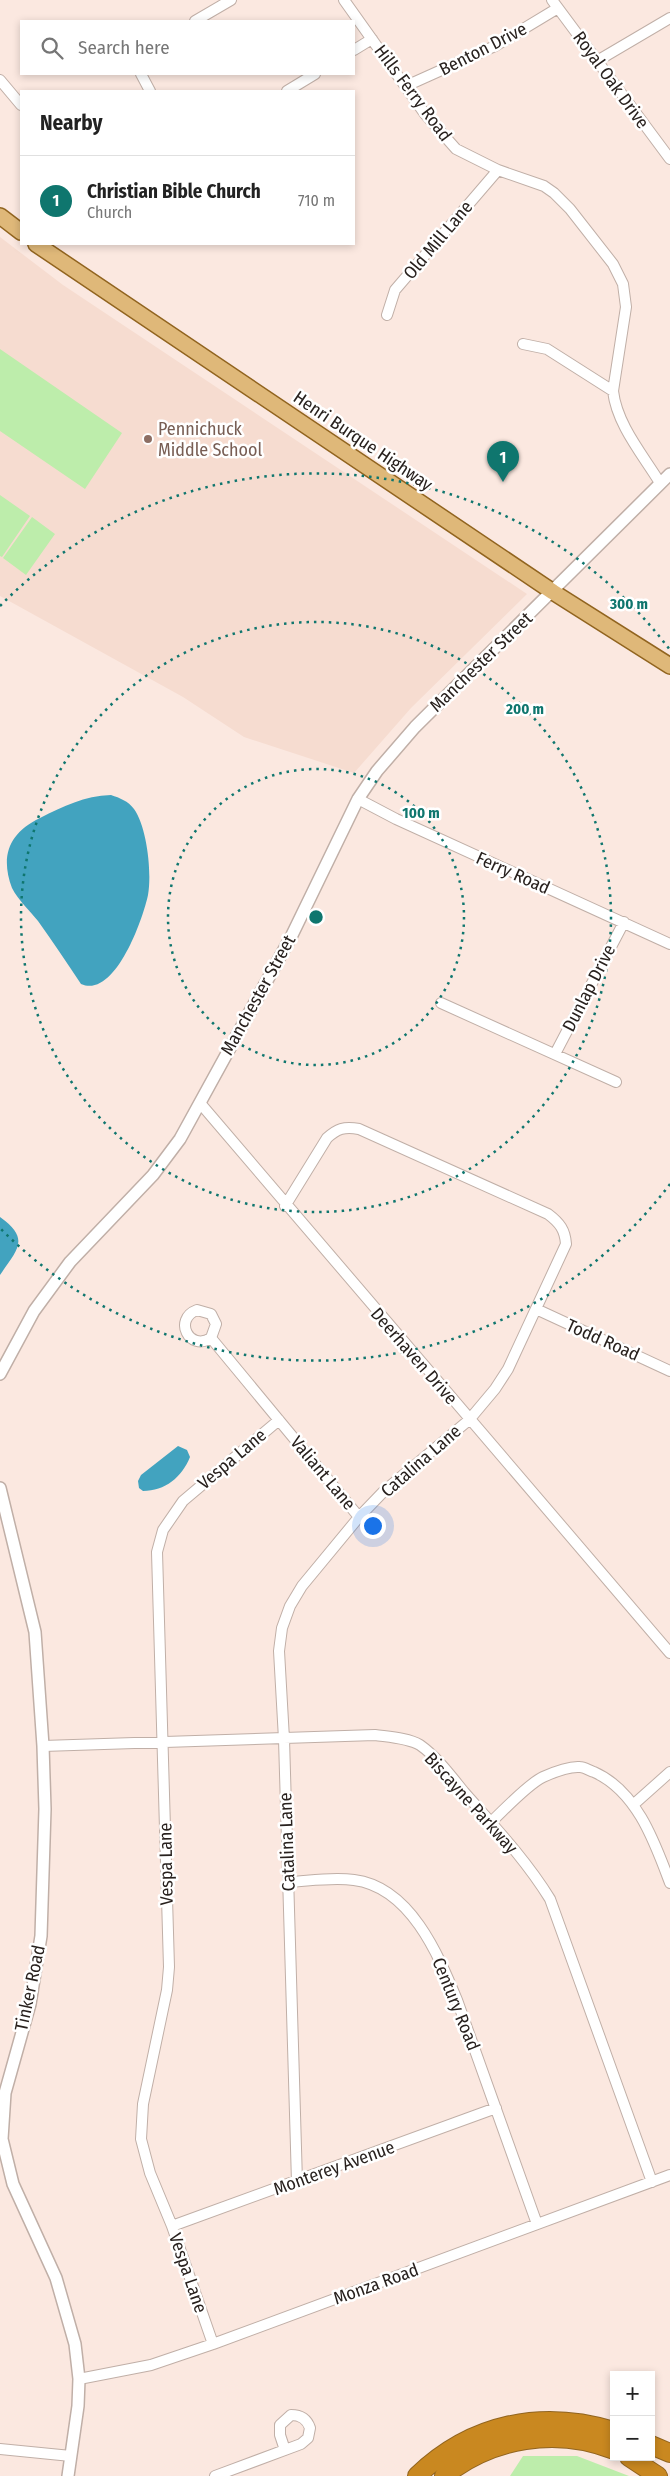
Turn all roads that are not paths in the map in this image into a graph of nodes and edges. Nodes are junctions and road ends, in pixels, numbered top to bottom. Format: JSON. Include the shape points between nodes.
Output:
{"nodes":[{"id":1,"x":231,"y":0,"type":"edge"},
{"id":2,"x":344,"y":0,"type":"edge"},
{"id":3,"x":555,"y":4,"type":"edge"},
{"id":4,"x":670,"y":18,"type":"edge"},
{"id":5,"x":197,"y":20,"type":"edge"},
{"id":6,"x":372,"y":39,"type":"junction"},
{"id":7,"x":355,"y":49,"type":"edge"},
{"id":8,"x":598,"y":61,"type":"junction"},
{"id":9,"x":142,"y":75,"type":"edge"},
{"id":10,"x":313,"y":75,"type":"edge"},
{"id":11,"x":0,"y":80,"type":"edge"},
{"id":12,"x":406,"y":86,"type":"junction"},
{"id":13,"x":149,"y":90,"type":"edge"},
{"id":14,"x":289,"y":90,"type":"edge"},
{"id":15,"x":20,"y":104,"type":"edge"},
{"id":16,"x":670,"y":159,"type":"edge"},
{"id":17,"x":498,"y":170,"type":"junction"},
{"id":18,"x":0,"y":216,"type":"edge"},
{"id":19,"x":20,"y":231,"type":"edge"},
{"id":20,"x":37,"y":245,"type":"edge"},
{"id":21,"x":387,"y":315,"type":"dead end"},
{"id":22,"x":523,"y":344,"type":"dead end"},
{"id":23,"x":612,"y":391,"type":"junction"},
{"id":24,"x":670,"y":474,"type":"edge"},
{"id":25,"x":660,"y":483,"type":"junction"},
{"id":26,"x":553,"y":592,"type":"junction"},
{"id":27,"x":670,"y":666,"type":"edge"},
{"id":28,"x":358,"y":799,"type":"junction"},
{"id":29,"x":624,"y":922,"type":"junction"},
{"id":30,"x":670,"y":944,"type":"edge"},
{"id":31,"x":440,"y":1003,"type":"dead end"},
{"id":32,"x":555,"y":1054,"type":"junction"},
{"id":33,"x":616,"y":1082,"type":"dead end"},
{"id":34,"x":200,"y":1103,"type":"junction"},
{"id":35,"x":285,"y":1206,"type":"junction"},
{"id":36,"x":536,"y":1310,"type":"junction"},
{"id":37,"x":211,"y":1338,"type":"dead end"},
{"id":38,"x":670,"y":1371,"type":"edge"},
{"id":39,"x":0,"y":1374,"type":"edge"},
{"id":40,"x":279,"y":1420,"type":"junction"},
{"id":41,"x":469,"y":1420,"type":"junction"},
{"id":42,"x":0,"y":1488,"type":"edge"},
{"id":43,"x":359,"y":1516,"type":"junction"},
{"id":44,"x":670,"y":1653,"type":"edge"},
{"id":45,"x":284,"y":1739,"type":"junction"},
{"id":46,"x":164,"y":1742,"type":"junction"},
{"id":47,"x":43,"y":1746,"type":"junction"},
{"id":48,"x":670,"y":1772,"type":"edge"},
{"id":49,"x":633,"y":1805,"type":"junction"},
{"id":50,"x":491,"y":1822,"type":"junction"},
{"id":51,"x":288,"y":1882,"type":"junction"},
{"id":52,"x":670,"y":1883,"type":"edge"},
{"id":53,"x":496,"y":2108,"type":"junction"},
{"id":54,"x":670,"y":2175,"type":"edge"},
{"id":55,"x":297,"y":2182,"type":"junction"},
{"id":56,"x":652,"y":2182,"type":"junction"},
{"id":57,"x":537,"y":2224,"type":"junction"},
{"id":58,"x":172,"y":2226,"type":"junction"},
{"id":59,"x":213,"y":2344,"type":"junction"},
{"id":60,"x":79,"y":2379,"type":"junction"},
{"id":61,"x":610,"y":2430,"type":"edge"},
{"id":62,"x":655,"y":2446,"type":"edge"},
{"id":63,"x":0,"y":2449,"type":"edge"},
{"id":64,"x":610,"y":2449,"type":"edge"},
{"id":65,"x":286,"y":2450,"type":"dead end"},
{"id":66,"x":670,"y":2452,"type":"edge"},
{"id":67,"x":71,"y":2456,"type":"junction"},
{"id":68,"x":635,"y":2461,"type":"edge"},
{"id":69,"x":68,"y":2476,"type":"edge"},
{"id":70,"x":215,"y":2476,"type":"edge"},
{"id":71,"x":417,"y":2476,"type":"edge"},
{"id":72,"x":444,"y":2476,"type":"edge"},
{"id":73,"x":658,"y":2476,"type":"edge"}],
"edges":[{"from":1,"to":5,"type":"street"},
{"from":2,"to":6,"type":"street","name":"Hills Ferry Road"},
{"from":3,"to":8,"type":"street","name":"Royal Oak Drive"},
{"from":3,"to":12,"type":"street","name":"Benton Drive","via":[[495,46]]},
{"from":4,"to":8,"type":"street"},
{"from":6,"to":7,"type":"street"},
{"from":6,"to":12,"type":"street","name":"Hills Ferry Road"},
{"from":8,"to":16,"type":"street","name":"Royal Oak Drive"},
{"from":9,"to":13,"type":"street"},
{"from":10,"to":14,"type":"street"},
{"from":11,"to":15,"type":"street"},
{"from":12,"to":17,"type":"street","name":"Hills Ferry Road","via":[[456,149]]},
{"from":17,"to":21,"type":"street","name":"Old Mill Lane","via":[[395,290]]},
{"from":17,"to":23,"type":"street","name":"Hills Ferry Road","via":[[523,177],[554,193],[570,209],[618,274],[626,307]]},
{"from":18,"to":19,"type":"main road"},
{"from":20,"to":26,"type":"main road","name":"Henri Burque Highway"},
{"from":22,"to":23,"type":"street","via":[[547,349]]},
{"from":23,"to":25,"type":"street","name":"Hills Ferry Road","via":[[622,422]]},
{"from":24,"to":25,"type":"street","name":"Manchester Street"},
{"from":25,"to":26,"type":"street","name":"Manchester Street"},
{"from":26,"to":27,"type":"main road","name":"Henri Burque Highway"},
{"from":26,"to":28,"type":"street","name":"Manchester Street","via":[[415,727]]},
{"from":28,"to":29,"type":"street","name":"Ferry Road"},
{"from":28,"to":34,"type":"street","name":"Manchester Street","via":[[292,935]]},
{"from":29,"to":30,"type":"street","name":"Ferry Road"},
{"from":29,"to":32,"type":"street","name":"Dunlap Drive"},
{"from":31,"to":32,"type":"street"},
{"from":32,"to":33,"type":"street"},
{"from":34,"to":35,"type":"street","name":"Deerhaven Drive"},
{"from":34,"to":39,"type":"street","name":"Manchester Street","via":[[163,1162],[87,1242],[49,1290]]},
{"from":35,"to":36,"type":"street","name":"Catalina Lane","via":[[326,1138],[336,1130],[358,1129],[538,1209],[558,1222],[565,1232],[566,1244]]},
{"from":35,"to":41,"type":"street","name":"Deerhaven Drive"},
{"from":36,"to":38,"type":"street","name":"Todd Road"},
{"from":36,"to":41,"type":"street","name":"Catalina Lane","via":[[508,1369]]},
{"from":37,"to":40,"type":"street","name":"Valiant Lane"},
{"from":40,"to":43,"type":"street","name":"Valiant Lane"},
{"from":40,"to":46,"type":"street","name":"Vespa Lane","via":[[183,1501],[163,1530],[157,1564]]},
{"from":41,"to":43,"type":"street","name":"Catalina Lane"},
{"from":41,"to":44,"type":"street","name":"Deerhaven Drive"},
{"from":42,"to":47,"type":"street","name":"Tinker Road","via":[[35,1632]]},
{"from":43,"to":45,"type":"street","name":"Catalina Lane","via":[[302,1586],[282,1628],[279,1651]]},
{"from":45,"to":46,"type":"street","name":"Biscayne Parkway"},
{"from":45,"to":50,"type":"street","name":"Biscayne Parkway","via":[[375,1736],[418,1745],[436,1760]]},
{"from":45,"to":51,"type":"street","name":"Catalina Lane"},
{"from":46,"to":47,"type":"street","name":"Biscayne Parkway"},
{"from":46,"to":58,"type":"street","name":"Vespa Lane","via":[[169,1967],[143,2104],[141,2139],[150,2173]]},
{"from":47,"to":60,"type":"street","name":"Tinker Road","via":[[45,1866],[41,1936],[30,2004],[5,2093],[2,2139],[13,2184],[64,2300],[75,2344]]},
{"from":48,"to":49,"type":"street"},
{"from":49,"to":50,"type":"street","via":[[603,1776],[581,1767],[541,1778]]},
{"from":49,"to":52,"type":"street","via":[[657,1848]]},
{"from":50,"to":56,"type":"street","name":"Biscayne Parkway","via":[[550,1899]]},
{"from":51,"to":53,"type":"street","name":"Century Road","via":[[354,1880],[376,1886],[411,1915],[442,1964]]},
{"from":51,"to":55,"type":"street","name":"Catalina Lane"},
{"from":53,"to":55,"type":"street","name":"Monterey Avenue"},
{"from":53,"to":57,"type":"street","name":"Century Road"},
{"from":54,"to":56,"type":"street","name":"Monza Road"},
{"from":55,"to":58,"type":"street","name":"Monterey Avenue"},
{"from":56,"to":57,"type":"street","name":"Monza Road"},
{"from":57,"to":59,"type":"street","name":"Monza Road"},
{"from":58,"to":59,"type":"street","name":"Vespa Lane"},
{"from":59,"to":60,"type":"street","name":"Monza Road","via":[[150,2364]]},
{"from":60,"to":67,"type":"street","name":"Tinker Road"},
{"from":61,"to":71,"type":"highway","via":[[557,2420],[511,2425],[461,2444]]},
{"from":62,"to":66,"type":"highway"},
{"from":63,"to":67,"type":"street"},
{"from":64,"to":72,"type":"highway","via":[[572,2439],[524,2440],[476,2456]]},
{"from":65,"to":70,"type":"street"},
{"from":67,"to":69,"type":"street","name":"Tinker Road"},
{"from":68,"to":73,"type":"highway"}]}
